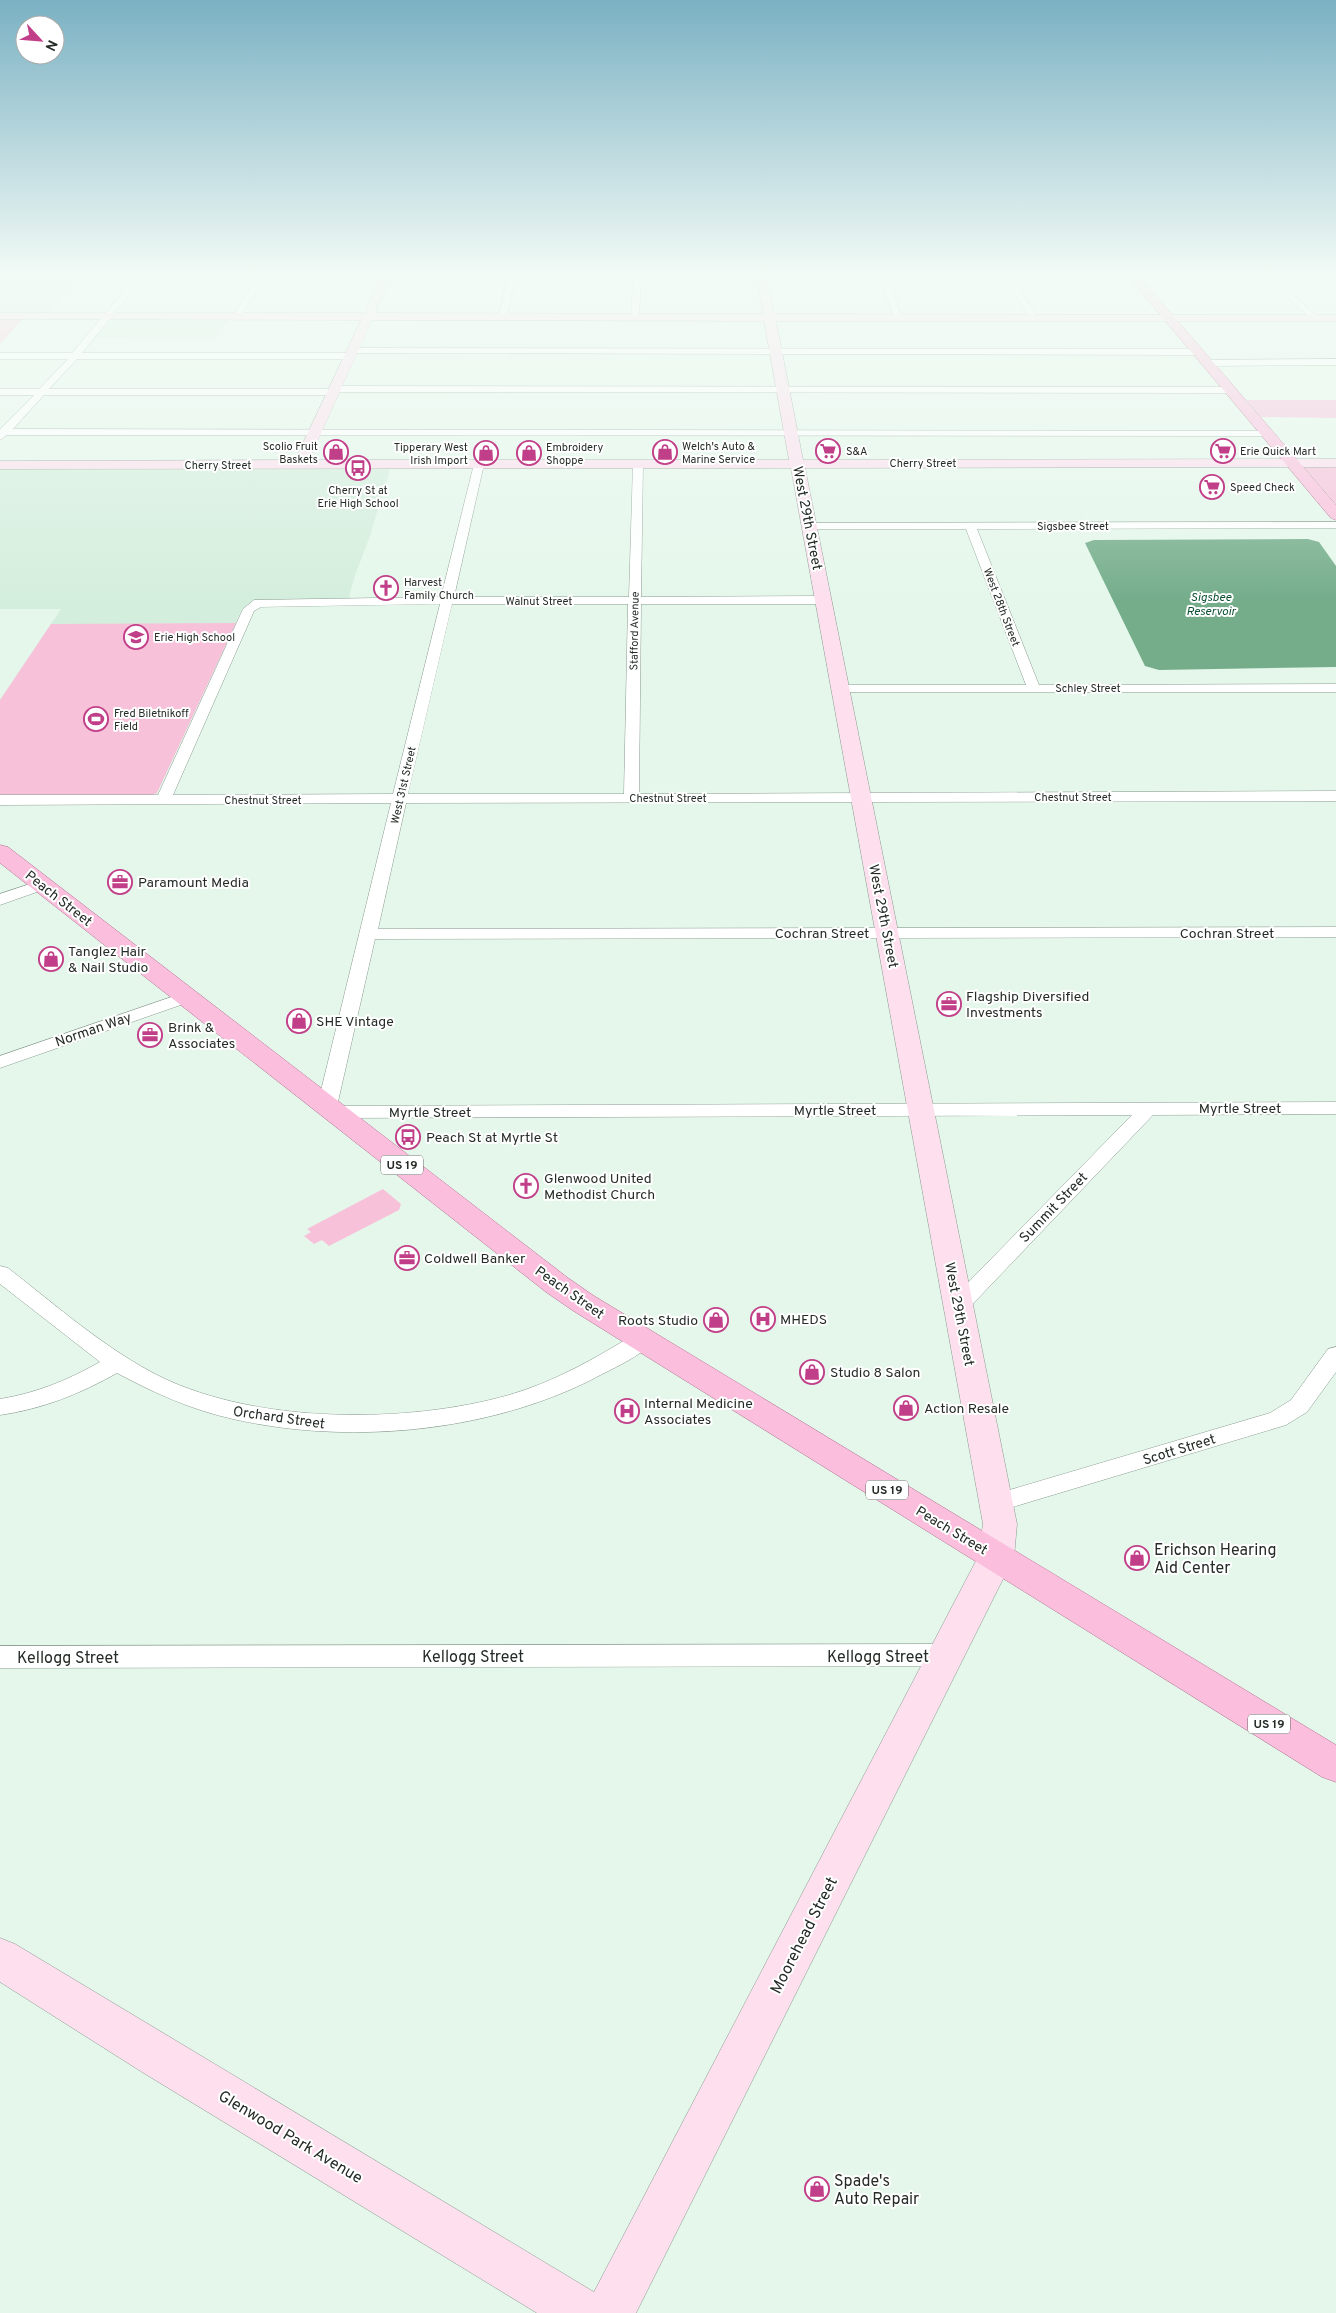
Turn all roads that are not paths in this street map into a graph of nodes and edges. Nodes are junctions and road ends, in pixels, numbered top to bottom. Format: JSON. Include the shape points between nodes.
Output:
{"nodes":[{"id":1,"x":50,"y":383,"type":"edge"},
{"id":2,"x":338,"y":383,"type":"edge"},
{"id":3,"x":782,"y":383,"type":"edge"},
{"id":4,"x":1224,"y":383,"type":"edge"},
{"id":5,"x":783,"y":390,"type":"junction"},
{"id":6,"x":1230,"y":390,"type":"junction"},
{"id":7,"x":334,"y":391,"type":"junction"},
{"id":8,"x":0,"y":392,"type":"edge"},
{"id":9,"x":42,"y":392,"type":"junction"},
{"id":10,"x":316,"y":432,"type":"junction"},
{"id":11,"x":792,"y":433,"type":"junction"},
{"id":12,"x":1267,"y":433,"type":"junction"},
{"id":13,"x":2,"y":434,"type":"edge"},
{"id":14,"x":1336,"y":462,"type":"edge"},
{"id":15,"x":1292,"y":463,"type":"junction"},
{"id":16,"x":479,"y":464,"type":"junction"},
{"id":17,"x":638,"y":464,"type":"junction"},
{"id":18,"x":798,"y":464,"type":"junction"},
{"id":19,"x":0,"y":465,"type":"edge"},
{"id":20,"x":300,"y":465,"type":"junction"},
{"id":21,"x":1336,"y":515,"type":"edge"},
{"id":22,"x":1336,"y":525,"type":"edge"},
{"id":23,"x":811,"y":526,"type":"junction"},
{"id":24,"x":970,"y":526,"type":"junction"},
{"id":25,"x":635,"y":600,"type":"junction"},
{"id":26,"x":824,"y":600,"type":"junction"},
{"id":27,"x":445,"y":601,"type":"junction"},
{"id":28,"x":1034,"y":688,"type":"junction"},
{"id":29,"x":1336,"y":688,"type":"edge"},
{"id":30,"x":840,"y":689,"type":"junction"},
{"id":31,"x":1336,"y":796,"type":"edge"},
{"id":32,"x":632,"y":798,"type":"junction"},
{"id":33,"x":862,"y":798,"type":"junction"},
{"id":34,"x":400,"y":799,"type":"junction"},
{"id":35,"x":0,"y":800,"type":"edge"},
{"id":36,"x":163,"y":800,"type":"junction"},
{"id":37,"x":0,"y":852,"type":"edge"},
{"id":38,"x":42,"y":885,"type":"junction"},
{"id":39,"x":0,"y":900,"type":"edge"},
{"id":40,"x":1336,"y":932,"type":"edge"},
{"id":41,"x":888,"y":933,"type":"junction"},
{"id":42,"x":368,"y":934,"type":"junction"},
{"id":43,"x":186,"y":997,"type":"junction"},
{"id":44,"x":0,"y":1062,"type":"edge"},
{"id":45,"x":1336,"y":1108,"type":"edge"},
{"id":46,"x":331,"y":1109,"type":"junction"},
{"id":47,"x":1148,"y":1109,"type":"junction"},
{"id":48,"x":921,"y":1110,"type":"junction"},
{"id":49,"x":0,"y":1273,"type":"edge"},
{"id":50,"x":958,"y":1306,"type":"junction"},
{"id":51,"x":643,"y":1340,"type":"junction"},
{"id":52,"x":1336,"y":1354,"type":"edge"},
{"id":53,"x":117,"y":1363,"type":"junction"},
{"id":54,"x":0,"y":1407,"type":"edge"},
{"id":55,"x":996,"y":1503,"type":"junction"},
{"id":56,"x":996,"y":1557,"type":"junction"},
{"id":57,"x":946,"y":1656,"type":"junction"},
{"id":58,"x":0,"y":1657,"type":"edge"},
{"id":59,"x":1336,"y":1765,"type":"edge"},
{"id":60,"x":0,"y":1958,"type":"edge"},
{"id":61,"x":583,"y":2313,"type":"edge"},
{"id":62,"x":610,"y":2313,"type":"edge"}],
"edges":[{"from":1,"to":9,"type":"street"},
{"from":2,"to":7,"type":"street"},
{"from":3,"to":5,"type":"street","name":"West 29th Street"},
{"from":4,"to":6,"type":"main road"},
{"from":5,"to":6,"type":"street"},
{"from":5,"to":7,"type":"street"},
{"from":5,"to":11,"type":"street","name":"West 29th Street"},
{"from":6,"to":12,"type":"main road"},
{"from":7,"to":9,"type":"street"},
{"from":7,"to":10,"type":"street"},
{"from":8,"to":9,"type":"street"},
{"from":9,"to":13,"type":"street"},
{"from":10,"to":11,"type":"street"},
{"from":10,"to":13,"type":"street"},
{"from":10,"to":20,"type":"street"},
{"from":11,"to":12,"type":"street"},
{"from":11,"to":18,"type":"street","name":"West 29th Street"},
{"from":12,"to":15,"type":"main road"},
{"from":14,"to":15,"type":"street","name":"Cherry Street"},
{"from":15,"to":18,"type":"street","name":"Cherry Street"},
{"from":15,"to":21,"type":"main road"},
{"from":16,"to":17,"type":"street","name":"Cherry Street"},
{"from":16,"to":20,"type":"street","name":"Cherry Street"},
{"from":16,"to":27,"type":"street","name":"West 31st Street"},
{"from":17,"to":18,"type":"street","name":"Cherry Street"},
{"from":17,"to":25,"type":"street","name":"Stafford Avenue"},
{"from":18,"to":23,"type":"street","name":"West 29th Street"},
{"from":19,"to":20,"type":"street","name":"Cherry Street"},
{"from":22,"to":24,"type":"street","name":"Sigsbee Street"},
{"from":23,"to":24,"type":"street","name":"Sigsbee Street"},
{"from":23,"to":26,"type":"street","name":"West 29th Street"},
{"from":24,"to":28,"type":"street","name":"West 28th Street"},
{"from":25,"to":26,"type":"street","name":"Walnut Street"},
{"from":25,"to":27,"type":"street","name":"Walnut Street"},
{"from":25,"to":32,"type":"street","name":"Stafford Avenue"},
{"from":26,"to":30,"type":"street","name":"West 29th Street"},
{"from":27,"to":34,"type":"street","name":"West 31st Street"},
{"from":27,"to":36,"type":"street","name":"Walnut Street","via":[[255,604],[249,609]]},
{"from":28,"to":29,"type":"street","name":"Schley Street"},
{"from":28,"to":30,"type":"street","name":"Schley Street"},
{"from":30,"to":33,"type":"street","name":"West 29th Street"},
{"from":31,"to":33,"type":"street","name":"Chestnut Street"},
{"from":32,"to":33,"type":"street","name":"Chestnut Street"},
{"from":32,"to":34,"type":"street","name":"Chestnut Street"},
{"from":33,"to":41,"type":"street","name":"West 29th Street"},
{"from":34,"to":36,"type":"street","name":"Chestnut Street"},
{"from":34,"to":42,"type":"street","name":"West 31st Street"},
{"from":35,"to":36,"type":"street","name":"Chestnut Street"},
{"from":37,"to":38,"type":"main road","name":"Peach Street","number":"US 19"},
{"from":38,"to":39,"type":"street"},
{"from":38,"to":43,"type":"main road","name":"Peach Street","number":"US 19"},
{"from":40,"to":41,"type":"street","name":"Cochran Street"},
{"from":41,"to":42,"type":"street","name":"Cochran Street"},
{"from":41,"to":48,"type":"street","name":"West 29th Street"},
{"from":42,"to":46,"type":"street","name":"West 31st Street"},
{"from":43,"to":44,"type":"street","name":"Norman Way"},
{"from":43,"to":46,"type":"main road","name":"Peach Street","number":"US 19"},
{"from":45,"to":47,"type":"street","name":"Myrtle Street"},
{"from":46,"to":48,"type":"street","name":"Myrtle Street"},
{"from":46,"to":51,"type":"main road","name":"Peach Street","number":"US 19","via":[[557,1285]]},
{"from":47,"to":48,"type":"street","name":"Myrtle Street"},
{"from":47,"to":50,"type":"street","name":"Summit Street"},
{"from":48,"to":50,"type":"street","name":"West 29th Street"},
{"from":49,"to":53,"type":"street","name":"Orchard Street"},
{"from":50,"to":55,"type":"street","name":"West 29th Street"},
{"from":51,"to":53,"type":"street","name":"Orchard Street","via":[[618,1357],[513,1402],[456,1414],[362,1424],[289,1421],[218,1407],[157,1384]]},
{"from":51,"to":56,"type":"main road","name":"Peach Street","number":"US 19"},
{"from":52,"to":55,"type":"street","name":"Scott Street","via":[[1299,1406],[1278,1419]]},
{"from":53,"to":54,"type":"street","via":[[48,1398]]},
{"from":55,"to":56,"type":"street","name":"West 29th Street","via":[[1000,1534]]},
{"from":56,"to":57,"type":"street","name":"Moorehead Street"},
{"from":56,"to":59,"type":"main road","name":"Peach Street","number":"US 19"},
{"from":57,"to":58,"type":"street","name":"Kellogg Street"},
{"from":57,"to":62,"type":"street","name":"Moorehead Street"},
{"from":60,"to":61,"type":"street","name":"Glenwood Park Avenue"}]}
